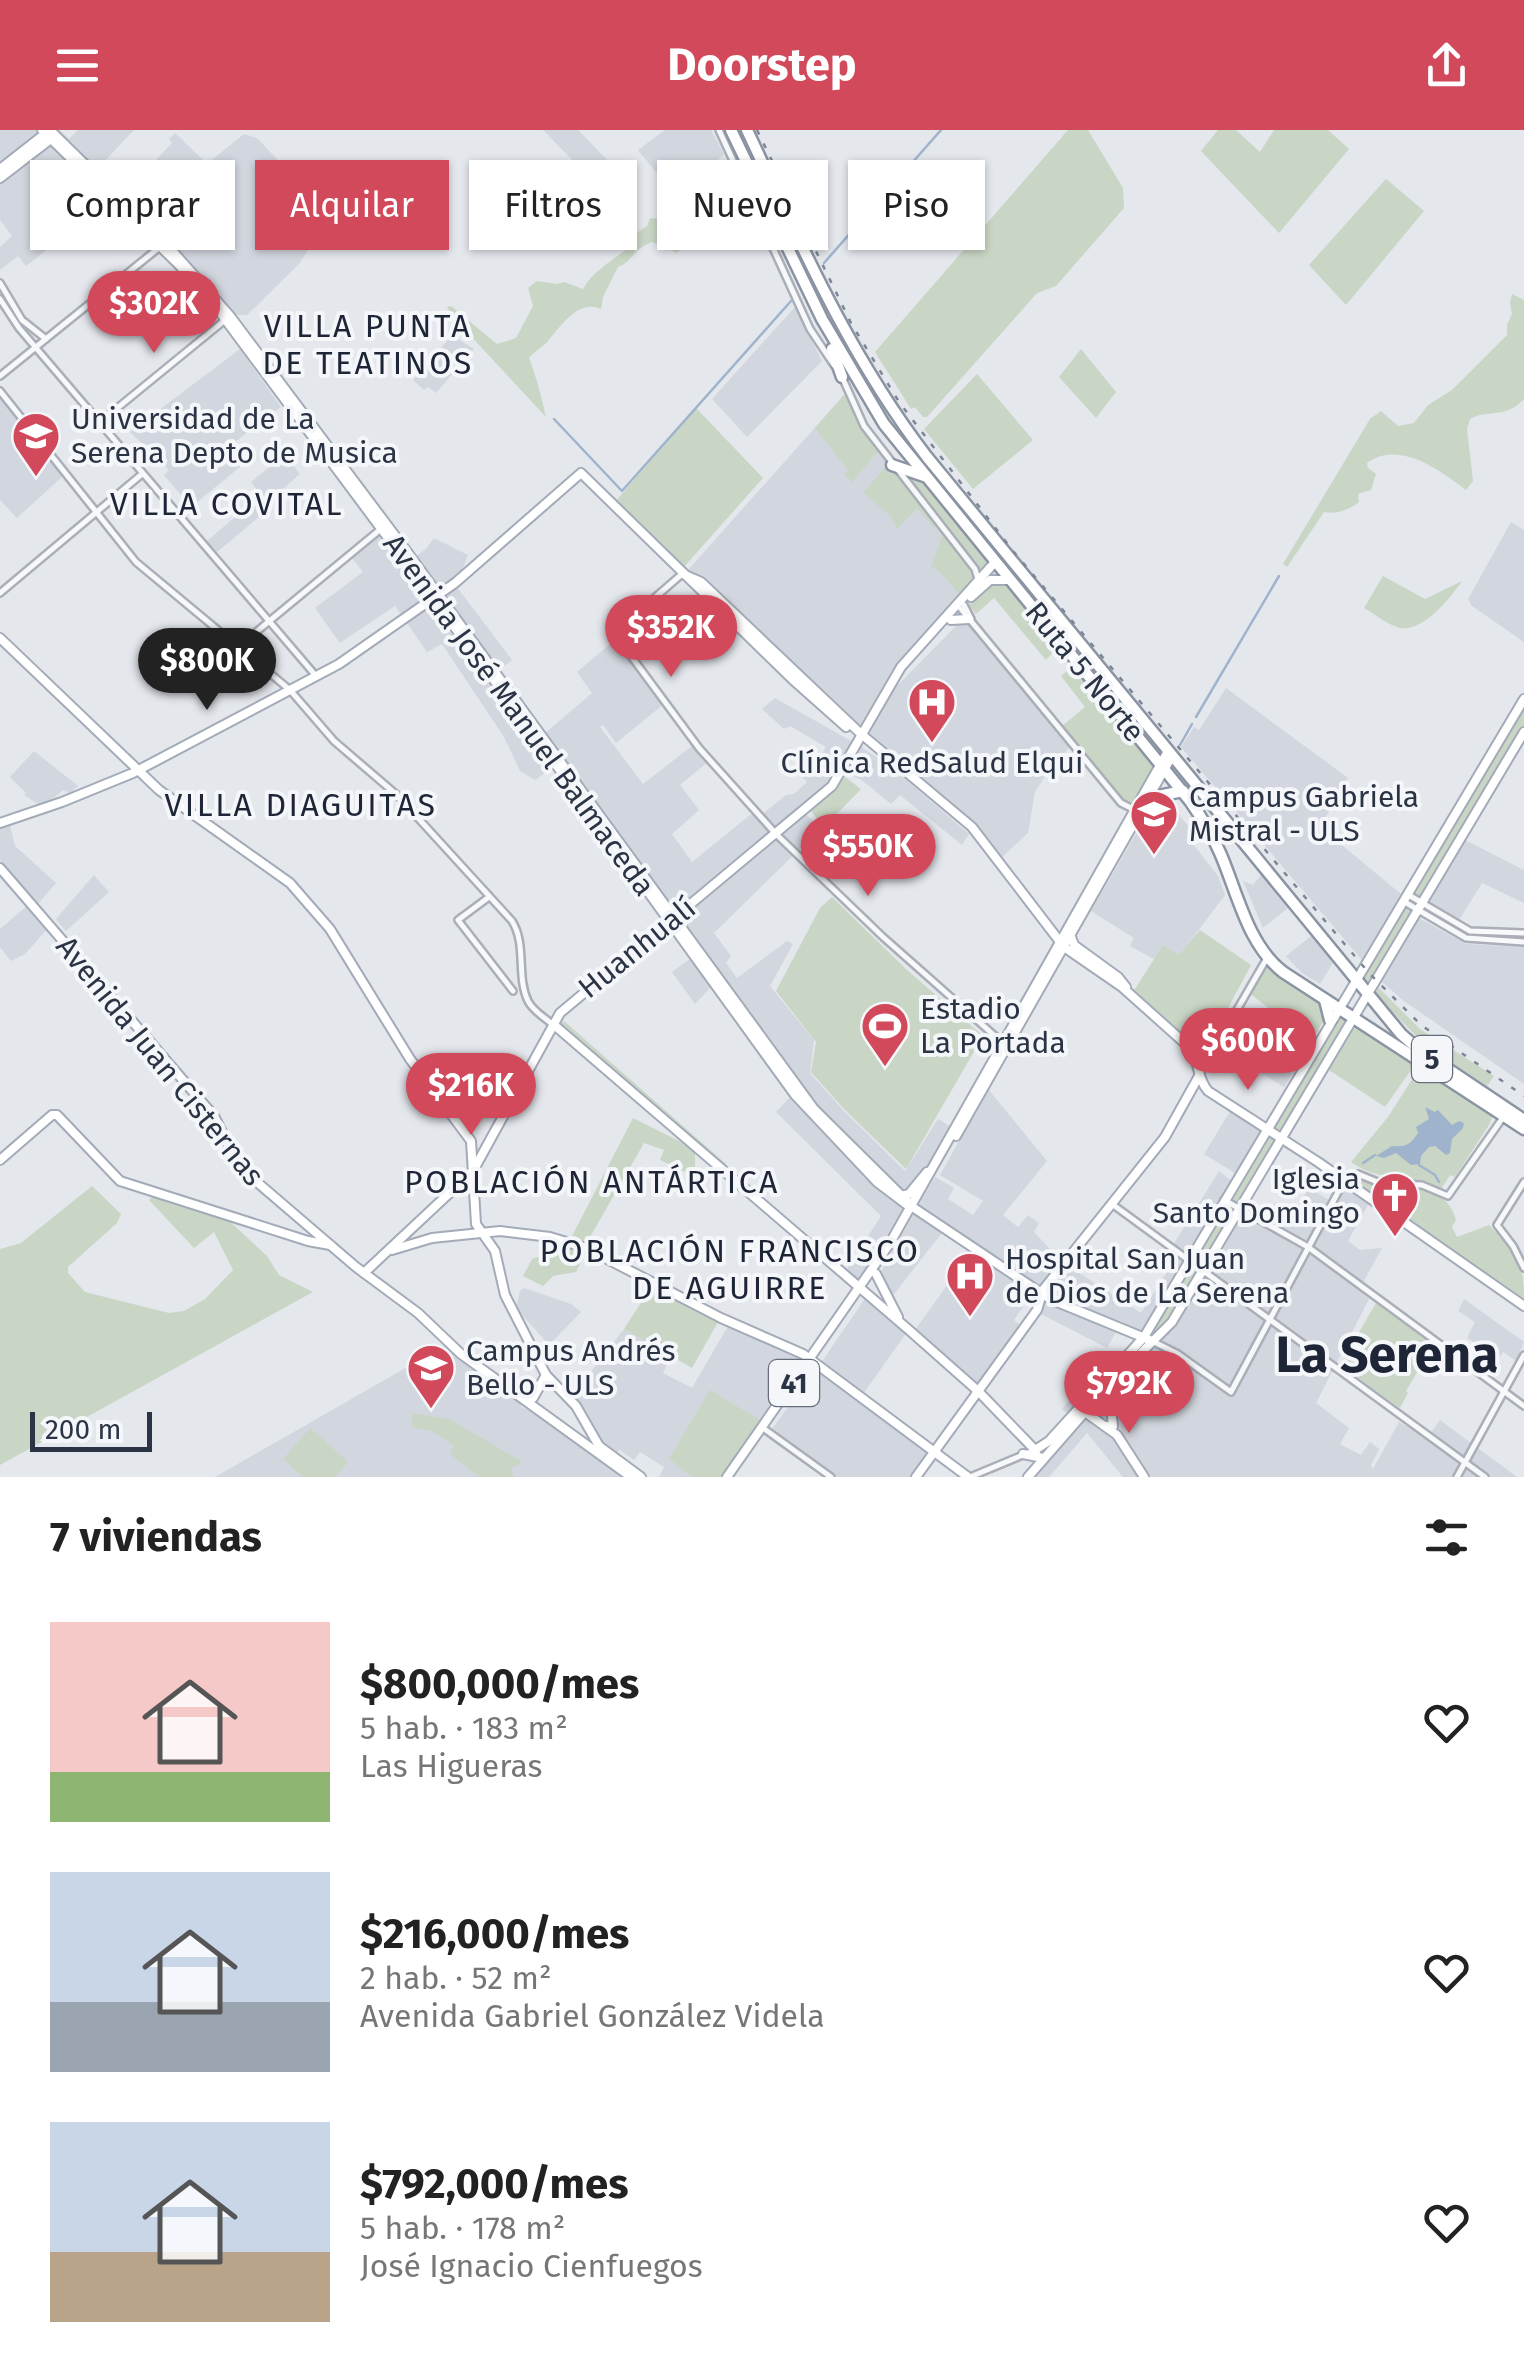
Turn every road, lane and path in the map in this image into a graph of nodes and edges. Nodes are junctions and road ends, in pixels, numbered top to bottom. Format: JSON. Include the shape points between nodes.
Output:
{"nodes":[{"id":1,"x":720,"y":130,"type":"edge"},
{"id":2,"x":731,"y":130,"type":"edge"},
{"id":3,"x":748,"y":130,"type":"edge"},
{"id":4,"x":49,"y":133,"type":"edge"},
{"id":5,"x":76,"y":160,"type":"edge"},
{"id":6,"x":14,"y":163,"type":"junction"},
{"id":7,"x":0,"y":170,"type":"edge"},
{"id":8,"x":0,"y":178,"type":"edge"},
{"id":9,"x":155,"y":250,"type":"edge"},
{"id":10,"x":167,"y":250,"type":"edge"},
{"id":11,"x":0,"y":284,"type":"edge"},
{"id":12,"x":0,"y":299,"type":"edge"},
{"id":13,"x":228,"y":318,"type":"junction"},
{"id":14,"x":822,"y":319,"type":"junction"},
{"id":15,"x":46,"y":339,"type":"junction"},
{"id":16,"x":36,"y":347,"type":"junction"},
{"id":17,"x":0,"y":376,"type":"edge"},
{"id":18,"x":842,"y":377,"type":"junction"},
{"id":19,"x":0,"y":390,"type":"edge"},
{"id":20,"x":99,"y":423,"type":"junction"},
{"id":21,"x":892,"y":464,"type":"junction"},
{"id":22,"x":142,"y":474,"type":"junction"},
{"id":23,"x":925,"y":476,"type":"junction"},
{"id":24,"x":96,"y":512,"type":"junction"},
{"id":25,"x":382,"y":528,"type":"junction"},
{"id":26,"x":405,"y":550,"type":"junction"},
{"id":27,"x":995,"y":562,"type":"junction"},
{"id":28,"x":1015,"y":564,"type":"junction"},
{"id":29,"x":685,"y":574,"type":"junction"},
{"id":30,"x":1010,"y":581,"type":"junction"},
{"id":31,"x":976,"y":584,"type":"junction"},
{"id":32,"x":0,"y":594,"type":"edge"},
{"id":33,"x":437,"y":598,"type":"junction"},
{"id":34,"x":963,"y":607,"type":"junction"},
{"id":35,"x":269,"y":620,"type":"junction"},
{"id":36,"x":951,"y":620,"type":"junction"},
{"id":37,"x":970,"y":620,"type":"junction"},
{"id":38,"x":0,"y":638,"type":"edge"},
{"id":39,"x":238,"y":646,"type":"junction"},
{"id":40,"x":316,"y":676,"type":"junction"},
{"id":41,"x":889,"y":684,"type":"junction"},
{"id":42,"x":290,"y":690,"type":"junction"},
{"id":43,"x":1524,"y":699,"type":"edge"},
{"id":44,"x":1524,"y":732,"type":"edge"},
{"id":45,"x":1155,"y":735,"type":"junction"},
{"id":46,"x":860,"y":736,"type":"junction"},
{"id":47,"x":1142,"y":741,"type":"junction"},
{"id":48,"x":1170,"y":753,"type":"junction"},
{"id":49,"x":1162,"y":766,"type":"junction"},
{"id":50,"x":138,"y":770,"type":"junction"},
{"id":51,"x":1185,"y":772,"type":"junction"},
{"id":52,"x":1179,"y":787,"type":"junction"},
{"id":53,"x":1148,"y":798,"type":"junction"},
{"id":54,"x":1133,"y":815,"type":"junction"},
{"id":55,"x":0,"y":823,"type":"edge"},
{"id":56,"x":776,"y":834,"type":"junction"},
{"id":57,"x":1433,"y":851,"type":"junction"},
{"id":58,"x":1448,"y":860,"type":"junction"},
{"id":59,"x":0,"y":868,"type":"edge"},
{"id":60,"x":489,"y":897,"type":"junction"},
{"id":61,"x":1405,"y":897,"type":"junction"},
{"id":62,"x":1420,"y":907,"type":"junction"},
{"id":63,"x":673,"y":919,"type":"junction"},
{"id":64,"x":1043,"y":920,"type":"junction"},
{"id":65,"x":1070,"y":924,"type":"junction"},
{"id":66,"x":1524,"y":933,"type":"edge"},
{"id":67,"x":1070,"y":936,"type":"junction"},
{"id":68,"x":1524,"y":942,"type":"edge"},
{"id":69,"x":1062,"y":944,"type":"junction"},
{"id":70,"x":1267,"y":958,"type":"junction"},
{"id":71,"x":1356,"y":977,"type":"junction"},
{"id":72,"x":513,"y":991,"type":"dead end"},
{"id":73,"x":1369,"y":993,"type":"junction"},
{"id":74,"x":1131,"y":995,"type":"junction"},
{"id":75,"x":1321,"y":996,"type":"junction"},
{"id":76,"x":1338,"y":1006,"type":"junction"},
{"id":77,"x":1355,"y":1017,"type":"junction"},
{"id":78,"x":1330,"y":1020,"type":"junction"},
{"id":79,"x":553,"y":1024,"type":"junction"},
{"id":80,"x":1367,"y":1025,"type":"junction"},
{"id":81,"x":1348,"y":1029,"type":"junction"},
{"id":82,"x":1005,"y":1045,"type":"junction"},
{"id":83,"x":1196,"y":1056,"type":"junction"},
{"id":84,"x":1210,"y":1056,"type":"junction"},
{"id":85,"x":1199,"y":1076,"type":"junction"},
{"id":86,"x":1194,"y":1086,"type":"junction"},
{"id":87,"x":1208,"y":1090,"type":"junction"},
{"id":88,"x":1506,"y":1113,"type":"junction"},
{"id":89,"x":1524,"y":1120,"type":"edge"},
{"id":90,"x":1266,"y":1128,"type":"junction"},
{"id":91,"x":1524,"y":1129,"type":"edge"},
{"id":92,"x":1283,"y":1134,"type":"junction"},
{"id":93,"x":490,"y":1143,"type":"junction"},
{"id":94,"x":472,"y":1144,"type":"junction"},
{"id":95,"x":0,"y":1160,"type":"edge"},
{"id":96,"x":728,"y":1160,"type":"dead end"},
{"id":97,"x":934,"y":1166,"type":"junction"},
{"id":98,"x":721,"y":1169,"type":"junction"},
{"id":99,"x":474,"y":1171,"type":"junction"},
{"id":100,"x":1344,"y":1181,"type":"junction"},
{"id":101,"x":1524,"y":1182,"type":"edge"},
{"id":102,"x":899,"y":1198,"type":"junction"},
{"id":103,"x":1224,"y":1200,"type":"junction"},
{"id":104,"x":1112,"y":1204,"type":"junction"},
{"id":105,"x":912,"y":1206,"type":"junction"},
{"id":106,"x":1238,"y":1209,"type":"junction"},
{"id":107,"x":904,"y":1218,"type":"junction"},
{"id":108,"x":500,"y":1231,"type":"junction"},
{"id":109,"x":482,"y":1232,"type":"junction"},
{"id":110,"x":330,"y":1244,"type":"junction"},
{"id":111,"x":1308,"y":1248,"type":"junction"},
{"id":112,"x":386,"y":1252,"type":"junction"},
{"id":113,"x":1190,"y":1259,"type":"junction"},
{"id":114,"x":498,"y":1260,"type":"junction"},
{"id":115,"x":1203,"y":1268,"type":"junction"},
{"id":116,"x":1524,"y":1268,"type":"edge"},
{"id":117,"x":363,"y":1270,"type":"junction"},
{"id":118,"x":876,"y":1274,"type":"junction"},
{"id":119,"x":862,"y":1290,"type":"junction"},
{"id":120,"x":1041,"y":1293,"type":"junction"},
{"id":121,"x":1524,"y":1306,"type":"edge"},
{"id":122,"x":1270,"y":1319,"type":"junction"},
{"id":123,"x":903,"y":1325,"type":"junction"},
{"id":124,"x":1148,"y":1339,"type":"junction"},
{"id":125,"x":1524,"y":1355,"type":"edge"},
{"id":126,"x":811,"y":1361,"type":"junction"},
{"id":127,"x":546,"y":1375,"type":"junction"},
{"id":128,"x":554,"y":1384,"type":"junction"},
{"id":129,"x":978,"y":1391,"type":"junction"},
{"id":130,"x":1504,"y":1392,"type":"junction"},
{"id":131,"x":526,"y":1400,"type":"junction"},
{"id":132,"x":535,"y":1406,"type":"junction"},
{"id":133,"x":1088,"y":1406,"type":"junction"},
{"id":134,"x":1524,"y":1406,"type":"edge"},
{"id":135,"x":1102,"y":1409,"type":"dead end"},
{"id":136,"x":1112,"y":1416,"type":"dead end"},
{"id":137,"x":1095,"y":1419,"type":"junction"},
{"id":138,"x":1105,"y":1426,"type":"junction"},
{"id":139,"x":764,"y":1429,"type":"junction"},
{"id":140,"x":936,"y":1450,"type":"junction"},
{"id":141,"x":1035,"y":1450,"type":"junction"},
{"id":142,"x":1023,"y":1454,"type":"junction"},
{"id":143,"x":1042,"y":1458,"type":"junction"},
{"id":144,"x":1465,"y":1462,"type":"junction"},
{"id":145,"x":631,"y":1477,"type":"edge"},
{"id":146,"x":642,"y":1477,"type":"edge"},
{"id":147,"x":729,"y":1477,"type":"edge"},
{"id":148,"x":831,"y":1477,"type":"edge"},
{"id":149,"x":916,"y":1477,"type":"edge"},
{"id":150,"x":969,"y":1477,"type":"edge"},
{"id":151,"x":1028,"y":1477,"type":"edge"},
{"id":152,"x":1144,"y":1477,"type":"edge"},
{"id":153,"x":1457,"y":1477,"type":"edge"},
{"id":154,"x":1485,"y":1477,"type":"edge"}],
"edges":[{"from":1,"to":18,"type":"street","via":[[810,329]]},
{"from":2,"to":14,"type":"highway","name":"Ruta 5 Norte","number":"5"},
{"from":3,"to":28,"type":"highway","name":"Ruta 5 Norte","number":"5","via":[[864,365],[918,445]]},
{"from":4,"to":5,"type":"main road","name":"Avenida José Manuel Balmaceda"},
{"from":4,"to":6,"type":"main road"},
{"from":6,"to":7,"type":"main road"},
{"from":6,"to":8,"type":"main road"},
{"from":9,"to":15,"type":"street"},
{"from":10,"to":13,"type":"main road","name":"Avenida José Manuel Balmaceda"},
{"from":11,"to":15,"type":"street","via":[[22,320]]},
{"from":12,"to":16,"type":"street"},
{"from":13,"to":20,"type":"street"},
{"from":13,"to":25,"type":"main road","name":"Avenida José Manuel Balmaceda"},
{"from":13,"to":26,"type":"main road","name":"Avenida José Manuel Balmaceda"},
{"from":14,"to":18,"type":"highway"},
{"from":14,"to":23,"type":"highway","name":"Ruta 5 Norte","number":"5","via":[[876,413]]},
{"from":15,"to":16,"type":"street"},
{"from":16,"to":17,"type":"street"},
{"from":16,"to":20,"type":"street"},
{"from":18,"to":21,"type":"street","via":[[859,419]]},
{"from":19,"to":24,"type":"street"},
{"from":20,"to":22,"type":"street"},
{"from":21,"to":23,"type":"highway"},
{"from":21,"to":31,"type":"street","via":[[977,570]]},
{"from":22,"to":24,"type":"street"},
{"from":22,"to":35,"type":"street"},
{"from":23,"to":27,"type":"highway","name":"Ruta 5 Norte","number":"5"},
{"from":24,"to":32,"type":"street"},
{"from":24,"to":39,"type":"street","via":[[136,562]]},
{"from":25,"to":26,"type":"main road"},
{"from":25,"to":33,"type":"main road","name":"Avenida José Manuel Balmaceda"},
{"from":25,"to":35,"type":"street"},
{"from":26,"to":33,"type":"main road","name":"Avenida José Manuel Balmaceda"},
{"from":27,"to":28,"type":"highway"},
{"from":27,"to":30,"type":"highway","name":"Ruta 5 Norte","number":"5"},
{"from":27,"to":31,"type":"main road","name":"Huanhualí"},
{"from":28,"to":45,"type":"highway","name":"Ruta 5 Norte","number":"5"},
{"from":29,"to":33,"type":"main road","via":[[580,473]]},
{"from":29,"to":46,"type":"main road"},
{"from":29,"to":56,"type":"street","via":[[614,633],[699,748]]},
{"from":30,"to":34,"type":"main road","name":"Huanhualí","via":[[988,580]]},
{"from":30,"to":47,"type":"highway","name":"Ruta 5 Norte","number":"5"},
{"from":31,"to":41,"type":"main road","name":"Huanhualí"},
{"from":33,"to":40,"type":"main road"},
{"from":33,"to":63,"type":"main road","name":"Avenida José Manuel Balmaceda"},
{"from":34,"to":36,"type":"main road","name":"Huanhualí"},
{"from":34,"to":37,"type":"street"},
{"from":35,"to":39,"type":"street"},
{"from":35,"to":40,"type":"street"},
{"from":36,"to":37,"type":"main road"},
{"from":36,"to":41,"type":"main road","name":"Huanhualí"},
{"from":37,"to":54,"type":"street"},
{"from":38,"to":50,"type":"main road"},
{"from":39,"to":42,"type":"street"},
{"from":40,"to":42,"type":"main road"},
{"from":41,"to":46,"type":"main road","name":"Huanhualí"},
{"from":42,"to":50,"type":"main road"},
{"from":42,"to":60,"type":"street","via":[[334,741],[397,794]]},
{"from":43,"to":57,"type":"main road"},
{"from":44,"to":58,"type":"main road"},
{"from":45,"to":47,"type":"highway"},
{"from":45,"to":48,"type":"highway","name":"Ruta 5 Norte","number":"5"},
{"from":46,"to":56,"type":"main road","name":"Huanhualí","via":[[832,786]]},
{"from":46,"to":64,"type":"main road","via":[[976,831]]},
{"from":47,"to":49,"type":"highway","name":"Ruta 5 Norte","number":"5"},
{"from":48,"to":49,"type":"main road","number":"41"},
{"from":48,"to":51,"type":"highway","name":"Ruta 5 Norte","number":"5"},
{"from":49,"to":52,"type":"highway","name":"Ruta 5 Norte","number":"5"},
{"from":49,"to":53,"type":"main road","number":"41"},
{"from":49,"to":54,"type":"main road","number":"41"},
{"from":50,"to":55,"type":"main road"},
{"from":50,"to":94,"type":"main road","via":[[298,890]]},
{"from":51,"to":52,"type":"highway","via":[[1178,773]]},
{"from":51,"to":71,"type":"highway","name":"Ruta 5 Norte","number":"5"},
{"from":52,"to":53,"type":"highway"},
{"from":52,"to":70,"type":"highway","name":"Ruta 5 Norte","number":"5","via":[[1213,837]]},
{"from":53,"to":54,"type":"main road","number":"41"},
{"from":54,"to":65,"type":"main road","number":"41"},
{"from":54,"to":67,"type":"main road","number":"41"},
{"from":56,"to":63,"type":"main road","name":"Huanhualí"},
{"from":56,"to":82,"type":"street"},
{"from":57,"to":58,"type":"main road"},
{"from":57,"to":61,"type":"main road"},
{"from":58,"to":62,"type":"main road"},
{"from":59,"to":110,"type":"main road","name":"Avenida Juan Cisternas","via":[[214,1116],[242,1168]]},
{"from":60,"to":72,"type":"street","via":[[458,920]]},
{"from":60,"to":79,"type":"street","via":[[519,933],[529,1005]]},
{"from":61,"to":62,"type":"street"},
{"from":61,"to":71,"type":"main road"},
{"from":62,"to":66,"type":"street","via":[[1470,931]]},
{"from":62,"to":68,"type":"street","via":[[1466,938]]},
{"from":62,"to":73,"type":"main road"},
{"from":63,"to":79,"type":"main road","name":"Huanhualí"},
{"from":63,"to":102,"type":"main road","name":"Avenida José Manuel Balmaceda","via":[[814,1109]]},
{"from":64,"to":65,"type":"main road","via":[[1056,928]]},
{"from":64,"to":69,"type":"main road"},
{"from":65,"to":69,"type":"main road","number":"41"},
{"from":67,"to":69,"type":"main road","number":"41"},
{"from":67,"to":74,"type":"main road"},
{"from":69,"to":74,"type":"main road"},
{"from":69,"to":82,"type":"main road","number":"41"},
{"from":70,"to":75,"type":"highway","name":"Ruta 5 Norte","number":"5"},
{"from":70,"to":84,"type":"street"},
{"from":71,"to":73,"type":"highway","name":"Ruta 5 Norte","number":"5"},
{"from":71,"to":76,"type":"main road"},
{"from":73,"to":77,"type":"main road"},
{"from":73,"to":88,"type":"highway","name":"Ruta 5 Norte","number":"5","via":[[1409,1042]]},
{"from":74,"to":83,"type":"main road"},
{"from":75,"to":76,"type":"highway","name":"Ruta 5 Norte","number":"5"},
{"from":75,"to":78,"type":"highway"},
{"from":76,"to":77,"type":"highway","name":"Ruta 5 Norte","number":"5"},
{"from":76,"to":78,"type":"main road"},
{"from":77,"to":80,"type":"highway","name":"Ruta 5 Norte","number":"5"},
{"from":77,"to":81,"type":"main road"},
{"from":78,"to":90,"type":"main road"},
{"from":79,"to":93,"type":"main road","name":"Huanhualí"},
{"from":79,"to":98,"type":"main road"},
{"from":80,"to":81,"type":"highway"},
{"from":80,"to":88,"type":"highway","name":"Ruta 5 Norte","number":"5"},
{"from":81,"to":92,"type":"main road"},
{"from":82,"to":97,"type":"main road","number":"41"},
{"from":82,"to":105,"type":"main road","number":"41"},
{"from":83,"to":84,"type":"main road"},
{"from":83,"to":85,"type":"main road"},
{"from":84,"to":85,"type":"street"},
{"from":85,"to":86,"type":"main road"},
{"from":85,"to":87,"type":"main road"},
{"from":86,"to":87,"type":"main road"},
{"from":86,"to":104,"type":"main road","via":[[1170,1130]]},
{"from":87,"to":90,"type":"main road"},
{"from":88,"to":89,"type":"highway","name":"Ruta 5 Norte","number":"5"},
{"from":88,"to":91,"type":"highway","name":"Ruta 5 Norte","number":"5"},
{"from":88,"to":100,"type":"street","via":[[1448,1196],[1357,1174]]},
{"from":90,"to":92,"type":"main road"},
{"from":90,"to":103,"type":"main road"},
{"from":92,"to":100,"type":"main road"},
{"from":92,"to":106,"type":"main road"},
{"from":93,"to":94,"type":"main road"},
{"from":93,"to":99,"type":"main road","name":"Huanhualí"},
{"from":94,"to":99,"type":"main road"},
{"from":95,"to":110,"type":"main road","via":[[56,1115],[120,1181]]},
{"from":96,"to":98,"type":"main road"},
{"from":97,"to":102,"type":"main road"},
{"from":97,"to":105,"type":"main road","number":"41"},
{"from":98,"to":119,"type":"main road"},
{"from":99,"to":109,"type":"main road","via":[[474,1217]]},
{"from":99,"to":112,"type":"main road","name":"Huanhualí"},
{"from":100,"to":111,"type":"street"},
{"from":100,"to":121,"type":"main road"},
{"from":101,"to":116,"type":"street","via":[[1498,1223]]},
{"from":102,"to":105,"type":"main road","name":"Avenida José Manuel Balmaceda"},
{"from":102,"to":107,"type":"main road"},
{"from":103,"to":106,"type":"street"},
{"from":103,"to":113,"type":"main road"},
{"from":104,"to":113,"type":"street"},
{"from":104,"to":120,"type":"main road"},
{"from":105,"to":107,"type":"main road","number":"41"},
{"from":105,"to":118,"type":"main road","number":"41"},
{"from":105,"to":120,"type":"main road","name":"Avenida José Manuel Balmaceda"},
{"from":106,"to":111,"type":"street"},
{"from":106,"to":115,"type":"main road"},
{"from":107,"to":119,"type":"main road","number":"41"},
{"from":108,"to":109,"type":"main road"},
{"from":108,"to":114,"type":"main road"},
{"from":108,"to":126,"type":"main road","via":[[589,1249]]},
{"from":109,"to":112,"type":"main road"},
{"from":109,"to":114,"type":"main road"},
{"from":110,"to":117,"type":"main road","name":"Avenida Juan Cisternas"},
{"from":111,"to":122,"type":"street"},
{"from":111,"to":130,"type":"street"},
{"from":112,"to":117,"type":"main road","name":"Huanhualí"},
{"from":113,"to":115,"type":"street"},
{"from":113,"to":124,"type":"main road"},
{"from":114,"to":127,"type":"main road","via":[[505,1296]]},
{"from":115,"to":122,"type":"street"},
{"from":115,"to":124,"type":"main road","via":[[1172,1322]]},
{"from":117,"to":131,"type":"main road","name":"Avenida Juan Cisternas","via":[[460,1354]]},
{"from":118,"to":119,"type":"main road","number":"41"},
{"from":118,"to":123,"type":"main road"},
{"from":119,"to":123,"type":"main road"},
{"from":119,"to":126,"type":"main road","number":"41"},
{"from":120,"to":124,"type":"main road","name":"Avenida José Manuel Balmaceda"},
{"from":120,"to":129,"type":"main road","via":[[1039,1307]]},
{"from":122,"to":124,"type":"street","via":[[1231,1392]]},
{"from":122,"to":144,"type":"street"},
{"from":123,"to":129,"type":"main road"},
{"from":124,"to":133,"type":"main road"},
{"from":125,"to":130,"type":"street"},
{"from":126,"to":139,"type":"main road","number":"41"},
{"from":126,"to":140,"type":"main road"},
{"from":127,"to":128,"type":"main road"},
{"from":127,"to":131,"type":"main road"},
{"from":128,"to":132,"type":"main road"},
{"from":128,"to":146,"type":"main road","via":[[599,1446]]},
{"from":129,"to":140,"type":"main road"},
{"from":129,"to":141,"type":"main road"},
{"from":130,"to":134,"type":"street"},
{"from":130,"to":144,"type":"street"},
{"from":131,"to":132,"type":"main road","name":"Avenida Juan Cisternas"},
{"from":132,"to":145,"type":"main road","name":"Avenida Juan Cisternas"},
{"from":133,"to":137,"type":"main road"},
{"from":133,"to":141,"type":"main road"},
{"from":133,"to":143,"type":"main road"},
{"from":135,"to":137,"type":"main road","via":[[1094,1410]]},
{"from":136,"to":138,"type":"main road","via":[[1113,1426]]},
{"from":137,"to":138,"type":"main road"},
{"from":138,"to":152,"type":"main road"},
{"from":139,"to":147,"type":"main road","number":"41"},
{"from":139,"to":148,"type":"street"},
{"from":140,"to":149,"type":"main road"},
{"from":140,"to":150,"type":"main road"},
{"from":141,"to":142,"type":"street"},
{"from":141,"to":143,"type":"main road"},
{"from":142,"to":143,"type":"main road"},
{"from":142,"to":150,"type":"street"},
{"from":143,"to":151,"type":"main road"},
{"from":144,"to":153,"type":"street"},
{"from":144,"to":154,"type":"street"}]}
